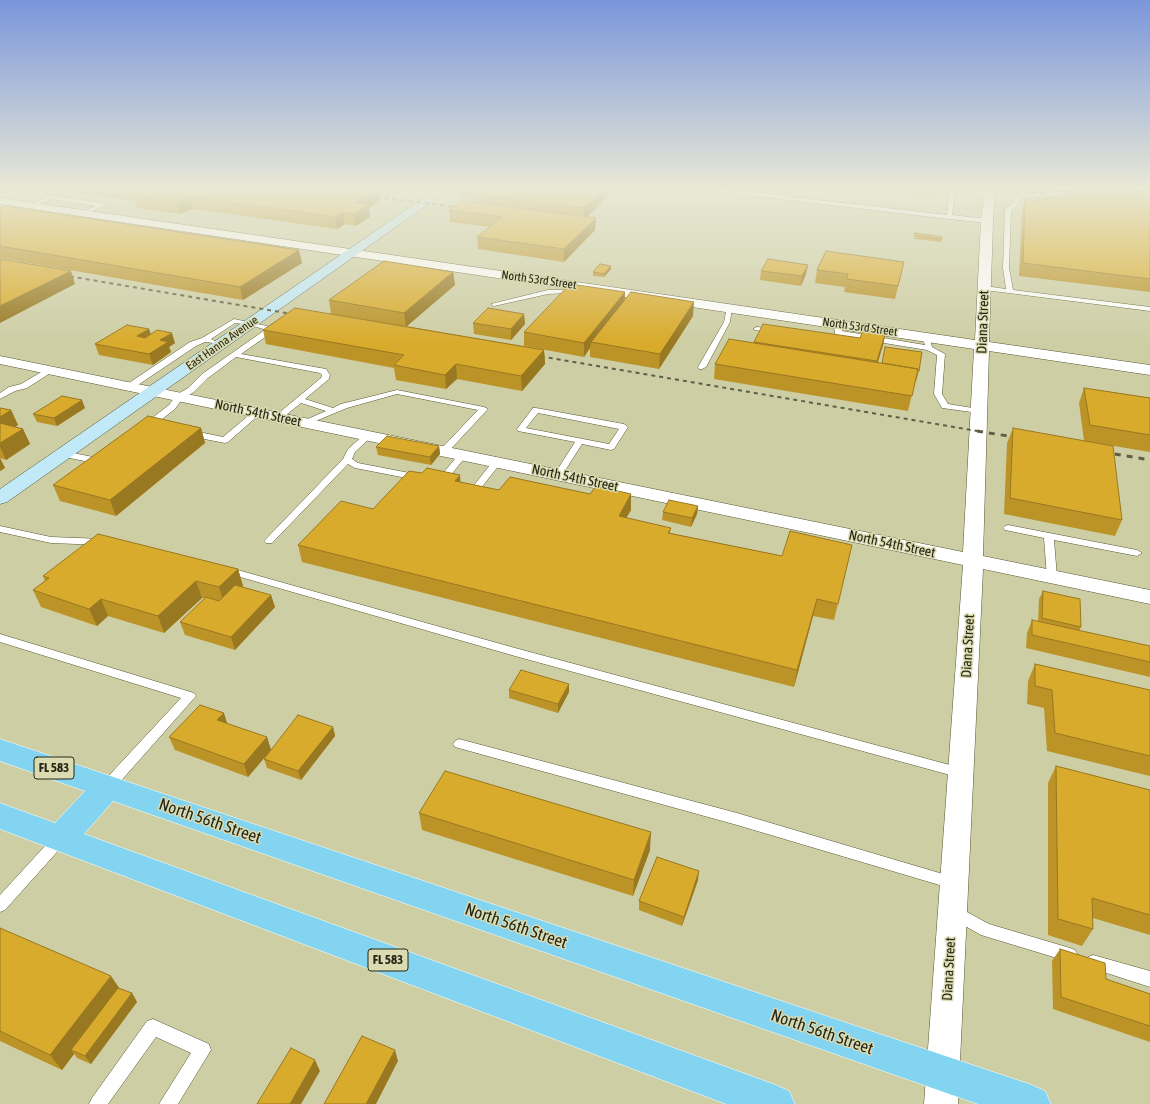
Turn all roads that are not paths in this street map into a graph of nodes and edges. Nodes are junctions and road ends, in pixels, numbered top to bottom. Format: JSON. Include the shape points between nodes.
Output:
{"nodes":[{"id":1,"x":266,"y":240,"type":"edge"},
{"id":2,"x":370,"y":240,"type":"edge"},
{"id":3,"x":986,"y":240,"type":"edge"},
{"id":4,"x":1007,"y":240,"type":"edge"},
{"id":5,"x":352,"y":252,"type":"junction"},
{"id":6,"x":571,"y":284,"type":"junction"},
{"id":7,"x":985,"y":288,"type":"junction"},
{"id":8,"x":1010,"y":291,"type":"junction"},
{"id":9,"x":494,"y":304,"type":"dead end"},
{"id":10,"x":729,"y":308,"type":"junction"},
{"id":11,"x":1150,"y":309,"type":"edge"},
{"id":12,"x":250,"y":323,"type":"junction"},
{"id":13,"x":757,"y":329,"type":"dead end"},
{"id":14,"x":780,"y":332,"type":"edge"},
{"id":15,"x":205,"y":340,"type":"junction"},
{"id":16,"x":927,"y":342,"type":"junction"},
{"id":17,"x":222,"y":343,"type":"junction"},
{"id":18,"x":982,"y":345,"type":"junction"},
{"id":19,"x":235,"y":355,"type":"junction"},
{"id":20,"x":0,"y":360,"type":"edge"},
{"id":21,"x":702,"y":367,"type":"dead end"},
{"id":22,"x":51,"y":370,"type":"junction"},
{"id":23,"x":1150,"y":370,"type":"edge"},
{"id":24,"x":129,"y":387,"type":"junction"},
{"id":25,"x":153,"y":392,"type":"junction"},
{"id":26,"x":0,"y":397,"type":"edge"},
{"id":27,"x":179,"y":397,"type":"junction"},
{"id":28,"x":301,"y":400,"type":"junction"},
{"id":29,"x":334,"y":411,"type":"junction"},
{"id":30,"x":979,"y":411,"type":"junction"},
{"id":31,"x":257,"y":413,"type":"junction"},
{"id":32,"x":278,"y":417,"type":"junction"},
{"id":33,"x":306,"y":423,"type":"junction"},
{"id":34,"x":163,"y":428,"type":"edge"},
{"id":35,"x":179,"y":431,"type":"edge"},
{"id":36,"x":368,"y":436,"type":"junction"},
{"id":37,"x":580,"y":441,"type":"junction"},
{"id":38,"x":444,"y":451,"type":"junction"},
{"id":39,"x":111,"y":452,"type":"edge"},
{"id":40,"x":63,"y":454,"type":"junction"},
{"id":41,"x":463,"y":455,"type":"junction"},
{"id":42,"x":347,"y":460,"type":"junction"},
{"id":43,"x":497,"y":462,"type":"junction"},
{"id":44,"x":558,"y":475,"type":"junction"},
{"id":45,"x":470,"y":496,"type":"edge"},
{"id":46,"x":0,"y":498,"type":"edge"},
{"id":47,"x":1008,"y":528,"type":"dead end"},
{"id":48,"x":0,"y":529,"type":"edge"},
{"id":49,"x":1050,"y":536,"type":"junction"},
{"id":50,"x":269,"y":541,"type":"dead end"},
{"id":51,"x":117,"y":542,"type":"edge"},
{"id":52,"x":1137,"y":553,"type":"dead end"},
{"id":53,"x":973,"y":561,"type":"junction"},
{"id":54,"x":216,"y":566,"type":"edge"},
{"id":55,"x":1052,"y":577,"type":"junction"},
{"id":56,"x":1150,"y":597,"type":"edge"},
{"id":57,"x":0,"y":638,"type":"edge"},
{"id":58,"x":459,"y":744,"type":"dead end"},
{"id":59,"x":0,"y":750,"type":"edge"},
{"id":60,"x":961,"y":773,"type":"junction"},
{"id":61,"x":107,"y":786,"type":"junction"},
{"id":62,"x":0,"y":816,"type":"edge"},
{"id":63,"x":60,"y":838,"type":"junction"},
{"id":64,"x":954,"y":884,"type":"junction"},
{"id":65,"x":0,"y":905,"type":"edge"},
{"id":66,"x":952,"y":911,"type":"junction"},
{"id":67,"x":1150,"y":979,"type":"edge"},
{"id":68,"x":942,"y":1089,"type":"edge"},
{"id":69,"x":98,"y":1104,"type":"edge"},
{"id":70,"x":168,"y":1104,"type":"edge"},
{"id":71,"x":776,"y":1104,"type":"edge"},
{"id":72,"x":1032,"y":1104,"type":"edge"}],
"edges":[{"from":1,"to":5,"type":"street","name":"North 53rd Street"},
{"from":2,"to":5,"type":"street","name":"East Hanna Avenue"},
{"from":3,"to":7,"type":"street","name":"Diana Street"},
{"from":4,"to":8,"type":"lane","via":[[1006,268]]},
{"from":5,"to":6,"type":"street","name":"North 53rd Street"},
{"from":5,"to":12,"type":"street","name":"East Hanna Avenue"},
{"from":6,"to":9,"type":"lane","via":[[565,292],[548,292]]},
{"from":6,"to":10,"type":"street","name":"North 53rd Street"},
{"from":7,"to":8,"type":"lane"},
{"from":7,"to":18,"type":"street","name":"Diana Street"},
{"from":8,"to":11,"type":"lane"},
{"from":10,"to":16,"type":"street","name":"North 53rd Street","via":[[836,331]]},
{"from":10,"to":21,"type":"lane","via":[[726,322]]},
{"from":12,"to":15,"type":"lane","via":[[234,321]]},
{"from":12,"to":17,"type":"street","name":"East Hanna Avenue"},
{"from":12,"to":19,"type":"lane","via":[[267,329]]},
{"from":13,"to":14,"type":"lane"},
{"from":15,"to":17,"type":"lane"},
{"from":15,"to":24,"type":"lane","via":[[193,344]]},
{"from":16,"to":18,"type":"street","name":"North 53rd Street"},
{"from":16,"to":30,"type":"lane","via":[[941,354],[938,394],[945,406]]},
{"from":17,"to":25,"type":"street","name":"East Hanna Avenue"},
{"from":18,"to":23,"type":"street","name":"North 53rd Street"},
{"from":18,"to":30,"type":"street","name":"Diana Street"},
{"from":19,"to":27,"type":"lane"},
{"from":19,"to":28,"type":"lane","via":[[323,371],[325,379]]},
{"from":20,"to":22,"type":"street","name":"North 54th Street"},
{"from":22,"to":24,"type":"street","name":"North 54th Street"},
{"from":22,"to":26,"type":"lane"},
{"from":24,"to":25,"type":"street","name":"North 54th Street"},
{"from":25,"to":27,"type":"street","name":"North 54th Street"},
{"from":25,"to":40,"type":"street","name":"East Hanna Avenue"},
{"from":27,"to":31,"type":"street","name":"North 54th Street"},
{"from":27,"to":34,"type":"lane","via":[[172,407],[144,427]]},
{"from":28,"to":29,"type":"lane"},
{"from":28,"to":32,"type":"lane"},
{"from":29,"to":33,"type":"lane"},
{"from":29,"to":38,"type":"lane","via":[[397,392],[484,409]]},
{"from":30,"to":53,"type":"street","name":"Diana Street"},
{"from":31,"to":32,"type":"street","name":"North 54th Street"},
{"from":31,"to":35,"type":"lane","via":[[225,440]]},
{"from":32,"to":33,"type":"street","name":"North 54th Street"},
{"from":33,"to":36,"type":"street","name":"North 54th Street"},
{"from":36,"to":38,"type":"street","name":"North 54th Street"},
{"from":36,"to":42,"type":"lane","via":[[351,451]]},
{"from":37,"to":37,"type":"lane","via":[[536,432],[521,429],[536,410],[624,427],[611,447]]},
{"from":37,"to":44,"type":"lane"},
{"from":38,"to":41,"type":"street","name":"North 54th Street"},
{"from":39,"to":40,"type":"lane","via":[[99,462]]},
{"from":40,"to":46,"type":"street","name":"East Hanna Avenue"},
{"from":41,"to":42,"type":"lane","via":[[447,474],[427,479],[355,465]]},
{"from":41,"to":43,"type":"street","name":"North 54th Street"},
{"from":42,"to":50,"type":"lane"},
{"from":43,"to":44,"type":"street","name":"North 54th Street"},
{"from":43,"to":45,"type":"lane"},
{"from":44,"to":53,"type":"street","name":"North 54th Street"},
{"from":47,"to":49,"type":"lane"},
{"from":48,"to":51,"type":"lane","via":[[51,540]]},
{"from":49,"to":52,"type":"lane"},
{"from":49,"to":55,"type":"lane"},
{"from":53,"to":55,"type":"street","name":"North 54th Street"},
{"from":53,"to":60,"type":"street","name":"Diana Street"},
{"from":54,"to":60,"type":"lane","via":[[515,652]]},
{"from":55,"to":56,"type":"street","name":"North 54th Street"},
{"from":57,"to":61,"type":"lane","via":[[190,696]]},
{"from":58,"to":64,"type":"lane","via":[[737,818]]},
{"from":59,"to":61,"type":"main road","name":"North 56th Street","number":"FL 583"},
{"from":60,"to":64,"type":"street","name":"Diana Street"},
{"from":61,"to":63,"type":"main road"},
{"from":61,"to":68,"type":"main road","name":"North 56th Street","number":"FL 583"},
{"from":62,"to":63,"type":"main road","number":"FL 583"},
{"from":63,"to":65,"type":"lane"},
{"from":63,"to":71,"type":"main road","number":"FL 583"},
{"from":64,"to":66,"type":"street","name":"Diana Street"},
{"from":66,"to":67,"type":"lane","via":[[986,930]]},
{"from":66,"to":68,"type":"street","name":"Diana Street"},
{"from":68,"to":72,"type":"main road","name":"North 56th Street","number":"FL 583"},
{"from":69,"to":70,"type":"lane","via":[[153,1027],[203,1050]]}]}
